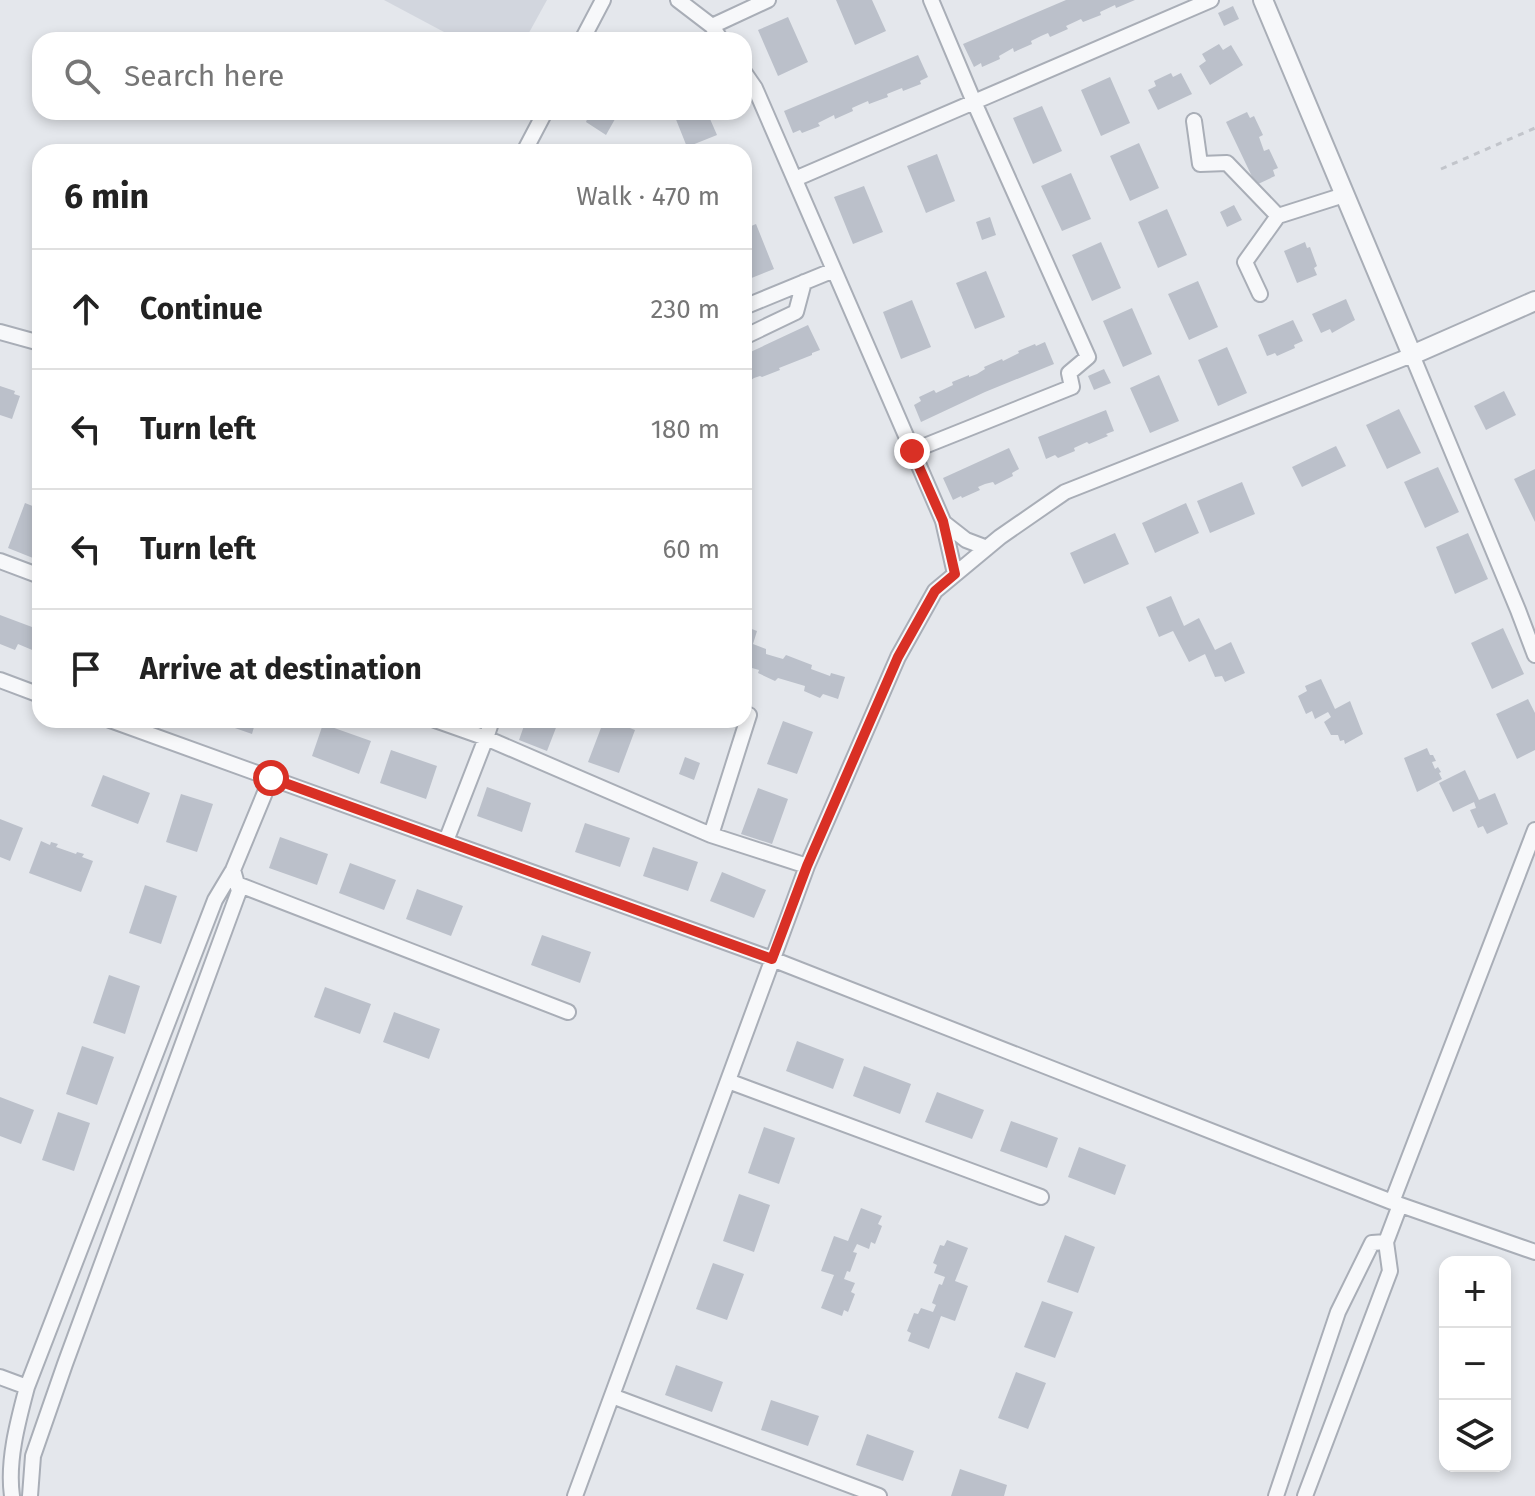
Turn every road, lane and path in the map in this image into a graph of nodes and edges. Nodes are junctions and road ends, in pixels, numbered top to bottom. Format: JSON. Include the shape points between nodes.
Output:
{"nodes":[{"id":1,"x":603,"y":0,"type":"edge"},
{"id":2,"x":678,"y":0,"type":"edge"},
{"id":3,"x":768,"y":0,"type":"edge"},
{"id":4,"x":931,"y":0,"type":"edge"},
{"id":5,"x":1211,"y":0,"type":"edge"},
{"id":6,"x":1263,"y":0,"type":"edge"},
{"id":7,"x":712,"y":26,"type":"junction"},
{"id":8,"x":586,"y":32,"type":"edge"},
{"id":9,"x":716,"y":32,"type":"edge"},
{"id":10,"x":752,"y":84,"type":"edge"},
{"id":11,"x":974,"y":102,"type":"junction"},
{"id":12,"x":541,"y":120,"type":"edge"},
{"id":13,"x":1194,"y":121,"type":"dead end"},
{"id":14,"x":1535,"y":128,"type":"edge"},
{"id":15,"x":528,"y":144,"type":"edge"},
{"id":16,"x":1441,"y":169,"type":"dead end"},
{"id":17,"x":795,"y":179,"type":"junction"},
{"id":18,"x":1344,"y":195,"type":"junction"},
{"id":19,"x":1278,"y":216,"type":"junction"},
{"id":20,"x":834,"y":270,"type":"junction"},
{"id":21,"x":804,"y":282,"type":"junction"},
{"id":22,"x":1260,"y":294,"type":"dead end"},
{"id":23,"x":1535,"y":301,"type":"edge"},
{"id":24,"x":752,"y":304,"type":"edge"},
{"id":25,"x":0,"y":332,"type":"edge"},
{"id":26,"x":752,"y":333,"type":"edge"},
{"id":27,"x":32,"y":341,"type":"edge"},
{"id":28,"x":1412,"y":355,"type":"junction"},
{"id":29,"x":912,"y":451,"type":"junction"},
{"id":30,"x":943,"y":521,"type":"junction"},
{"id":31,"x":987,"y":548,"type":"junction"},
{"id":32,"x":0,"y":561,"type":"edge"},
{"id":33,"x":32,"y":573,"type":"edge"},
{"id":34,"x":955,"y":574,"type":"junction"},
{"id":35,"x":1535,"y":655,"type":"edge"},
{"id":36,"x":0,"y":680,"type":"edge"},
{"id":37,"x":32,"y":692,"type":"edge"},
{"id":38,"x":132,"y":728,"type":"edge"},
{"id":39,"x":458,"y":728,"type":"edge"},
{"id":40,"x":489,"y":728,"type":"edge"},
{"id":41,"x":745,"y":728,"type":"edge"},
{"id":42,"x":486,"y":738,"type":"junction"},
{"id":43,"x":271,"y":778,"type":"junction"},
{"id":44,"x":1535,"y":830,"type":"edge"},
{"id":45,"x":711,"y":835,"type":"junction"},
{"id":46,"x":446,"y":841,"type":"junction"},
{"id":47,"x":807,"y":866,"type":"junction"},
{"id":48,"x":235,"y":877,"type":"junction"},
{"id":49,"x":772,"y":959,"type":"junction"},
{"id":50,"x":568,"y":1012,"type":"dead end"},
{"id":51,"x":728,"y":1081,"type":"junction"},
{"id":52,"x":1041,"y":1197,"type":"dead end"},
{"id":53,"x":1396,"y":1204,"type":"junction"},
{"id":54,"x":1386,"y":1242,"type":"junction"},
{"id":55,"x":1535,"y":1252,"type":"edge"},
{"id":56,"x":0,"y":1377,"type":"edge"},
{"id":57,"x":27,"y":1387,"type":"junction"},
{"id":58,"x":612,"y":1396,"type":"junction"},
{"id":59,"x":12,"y":1496,"type":"edge"},
{"id":60,"x":30,"y":1496,"type":"edge"},
{"id":61,"x":575,"y":1496,"type":"edge"},
{"id":62,"x":879,"y":1496,"type":"edge"},
{"id":63,"x":1276,"y":1496,"type":"edge"},
{"id":64,"x":1305,"y":1496,"type":"edge"}],
"edges":[{"from":1,"to":8,"type":"street"},
{"from":2,"to":7,"type":"street"},
{"from":3,"to":7,"type":"street"},
{"from":4,"to":11,"type":"street"},
{"from":5,"to":11,"type":"street"},
{"from":6,"to":18,"type":"street"},
{"from":7,"to":9,"type":"street"},
{"from":10,"to":17,"type":"street"},
{"from":11,"to":17,"type":"street"},
{"from":11,"to":29,"type":"street","via":[[1088,357],[1069,373],[1072,387]]},
{"from":12,"to":15,"type":"street"},
{"from":13,"to":19,"type":"street","via":[[1200,164],[1227,163]]},
{"from":14,"to":16,"type":"path"},
{"from":17,"to":20,"type":"street"},
{"from":18,"to":19,"type":"street"},
{"from":18,"to":28,"type":"street"},
{"from":19,"to":22,"type":"street","via":[[1245,262]]},
{"from":20,"to":21,"type":"street"},
{"from":20,"to":29,"type":"street"},
{"from":21,"to":24,"type":"street"},
{"from":21,"to":26,"type":"street","via":[[796,312]]},
{"from":23,"to":28,"type":"street"},
{"from":25,"to":27,"type":"street"},
{"from":28,"to":31,"type":"street","via":[[1065,492]]},
{"from":28,"to":35,"type":"street"},
{"from":29,"to":30,"type":"street"},
{"from":30,"to":31,"type":"street","via":[[966,540]]},
{"from":30,"to":34,"type":"street"},
{"from":31,"to":34,"type":"street"},
{"from":32,"to":33,"type":"street"},
{"from":34,"to":47,"type":"street","via":[[935,591],[898,657]]},
{"from":36,"to":37,"type":"street"},
{"from":38,"to":43,"type":"street"},
{"from":39,"to":42,"type":"street"},
{"from":40,"to":42,"type":"street"},
{"from":41,"to":45,"type":"street"},
{"from":42,"to":45,"type":"street"},
{"from":42,"to":46,"type":"street"},
{"from":43,"to":46,"type":"street"},
{"from":43,"to":48,"type":"street"},
{"from":44,"to":53,"type":"street"},
{"from":45,"to":47,"type":"street"},
{"from":46,"to":49,"type":"street"},
{"from":47,"to":49,"type":"street"},
{"from":48,"to":50,"type":"street"},
{"from":48,"to":57,"type":"street","via":[[215,900]]},
{"from":48,"to":60,"type":"street","via":[[239,891],[33,1456]]},
{"from":49,"to":51,"type":"street"},
{"from":49,"to":53,"type":"street"},
{"from":51,"to":52,"type":"street"},
{"from":51,"to":58,"type":"street"},
{"from":53,"to":54,"type":"street"},
{"from":53,"to":55,"type":"street"},
{"from":54,"to":63,"type":"street","via":[[1372,1243],[1338,1312]]},
{"from":54,"to":64,"type":"street","via":[[1390,1271]]},
{"from":56,"to":57,"type":"street"},
{"from":57,"to":59,"type":"street","via":[[10,1479]]},
{"from":58,"to":61,"type":"street"},
{"from":58,"to":62,"type":"street"}]}
